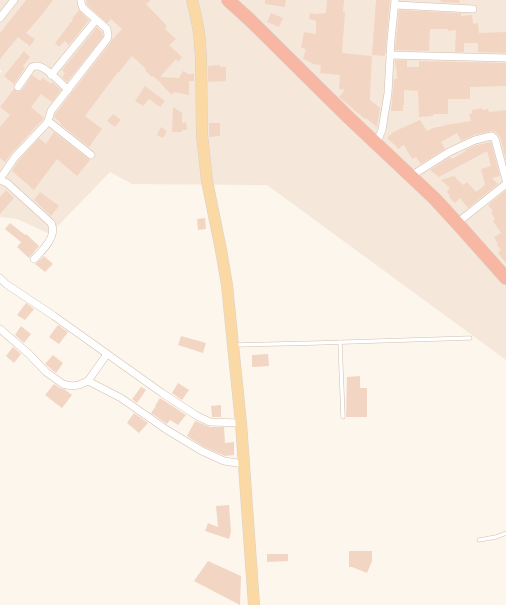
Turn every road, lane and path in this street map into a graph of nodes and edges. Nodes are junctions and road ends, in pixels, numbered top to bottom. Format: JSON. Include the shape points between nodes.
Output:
{"nodes":[{"id":1,"x":14,"y":0,"type":"edge"},
{"id":2,"x":81,"y":0,"type":"edge"},
{"id":3,"x":192,"y":0,"type":"edge"},
{"id":4,"x":228,"y":0,"type":"edge"},
{"id":5,"x":395,"y":2,"type":"edge"},
{"id":6,"x":474,"y":9,"type":"dead end"},
{"id":7,"x":0,"y":18,"type":"edge"},
{"id":8,"x":96,"y":20,"type":"junction"},
{"id":9,"x":390,"y":55,"type":"junction"},
{"id":10,"x":506,"y":58,"type":"edge"},
{"id":11,"x":51,"y":74,"type":"junction"},
{"id":12,"x":18,"y":87,"type":"dead end"},
{"id":13,"x":68,"y":90,"type":"junction"},
{"id":14,"x":48,"y":121,"type":"junction"},
{"id":15,"x":376,"y":144,"type":"junction"},
{"id":16,"x":90,"y":155,"type":"dead end"},
{"id":17,"x":411,"y":176,"type":"junction"},
{"id":18,"x":0,"y":180,"type":"edge"},
{"id":19,"x":506,"y":180,"type":"edge"},
{"id":20,"x":506,"y":184,"type":"edge"},
{"id":21,"x":457,"y":223,"type":"junction"},
{"id":22,"x":34,"y":259,"type":"dead end"},
{"id":23,"x":0,"y":278,"type":"edge"},
{"id":24,"x":506,"y":278,"type":"edge"},
{"id":25,"x":0,"y":329,"type":"edge"},
{"id":26,"x":470,"y":338,"type":"dead end"},
{"id":27,"x":340,"y":342,"type":"junction"},
{"id":28,"x":234,"y":345,"type":"junction"},
{"id":29,"x":107,"y":354,"type":"junction"},
{"id":30,"x":88,"y":381,"type":"junction"},
{"id":31,"x":343,"y":416,"type":"dead end"},
{"id":32,"x":241,"y":422,"type":"junction"},
{"id":33,"x":244,"y":464,"type":"junction"},
{"id":34,"x":506,"y":533,"type":"edge"},
{"id":35,"x":479,"y":540,"type":"dead end"},
{"id":36,"x":254,"y":605,"type":"edge"}],
"edges":[{"from":1,"to":7,"type":"street"},
{"from":2,"to":8,"type":"street","via":[[81,6]]},
{"from":3,"to":28,"type":"main road","via":[[201,50],[202,135],[206,181],[227,285]]},
{"from":4,"to":15,"type":"highway"},
{"from":5,"to":6,"type":"street"},
{"from":5,"to":9,"type":"street"},
{"from":8,"to":11,"type":"street"},
{"from":8,"to":13,"type":"street","via":[[107,29],[108,39]]},
{"from":9,"to":10,"type":"street"},
{"from":9,"to":15,"type":"street","via":[[388,93],[382,130]]},
{"from":11,"to":12,"type":"street","via":[[40,66],[32,67]]},
{"from":11,"to":13,"type":"street"},
{"from":13,"to":14,"type":"street","via":[[51,111]]},
{"from":14,"to":16,"type":"street"},
{"from":14,"to":18,"type":"street","via":[[15,157]]},
{"from":15,"to":17,"type":"highway"},
{"from":17,"to":19,"type":"street","via":[[449,152],[475,140],[492,136]]},
{"from":17,"to":21,"type":"highway"},
{"from":18,"to":22,"type":"street","via":[[53,225],[51,238]]},
{"from":20,"to":21,"type":"street"},
{"from":21,"to":24,"type":"highway"},
{"from":23,"to":29,"type":"street"},
{"from":25,"to":30,"type":"street","via":[[46,372],[63,384],[71,386]]},
{"from":26,"to":27,"type":"lane"},
{"from":27,"to":28,"type":"lane"},
{"from":27,"to":31,"type":"lane"},
{"from":28,"to":32,"type":"main road"},
{"from":29,"to":30,"type":"street"},
{"from":29,"to":32,"type":"street","via":[[205,420]]},
{"from":30,"to":33,"type":"street","via":[[121,398],[202,451],[224,461]]},
{"from":32,"to":33,"type":"main road"},
{"from":33,"to":36,"type":"main road"},
{"from":34,"to":35,"type":"lane"}]}
